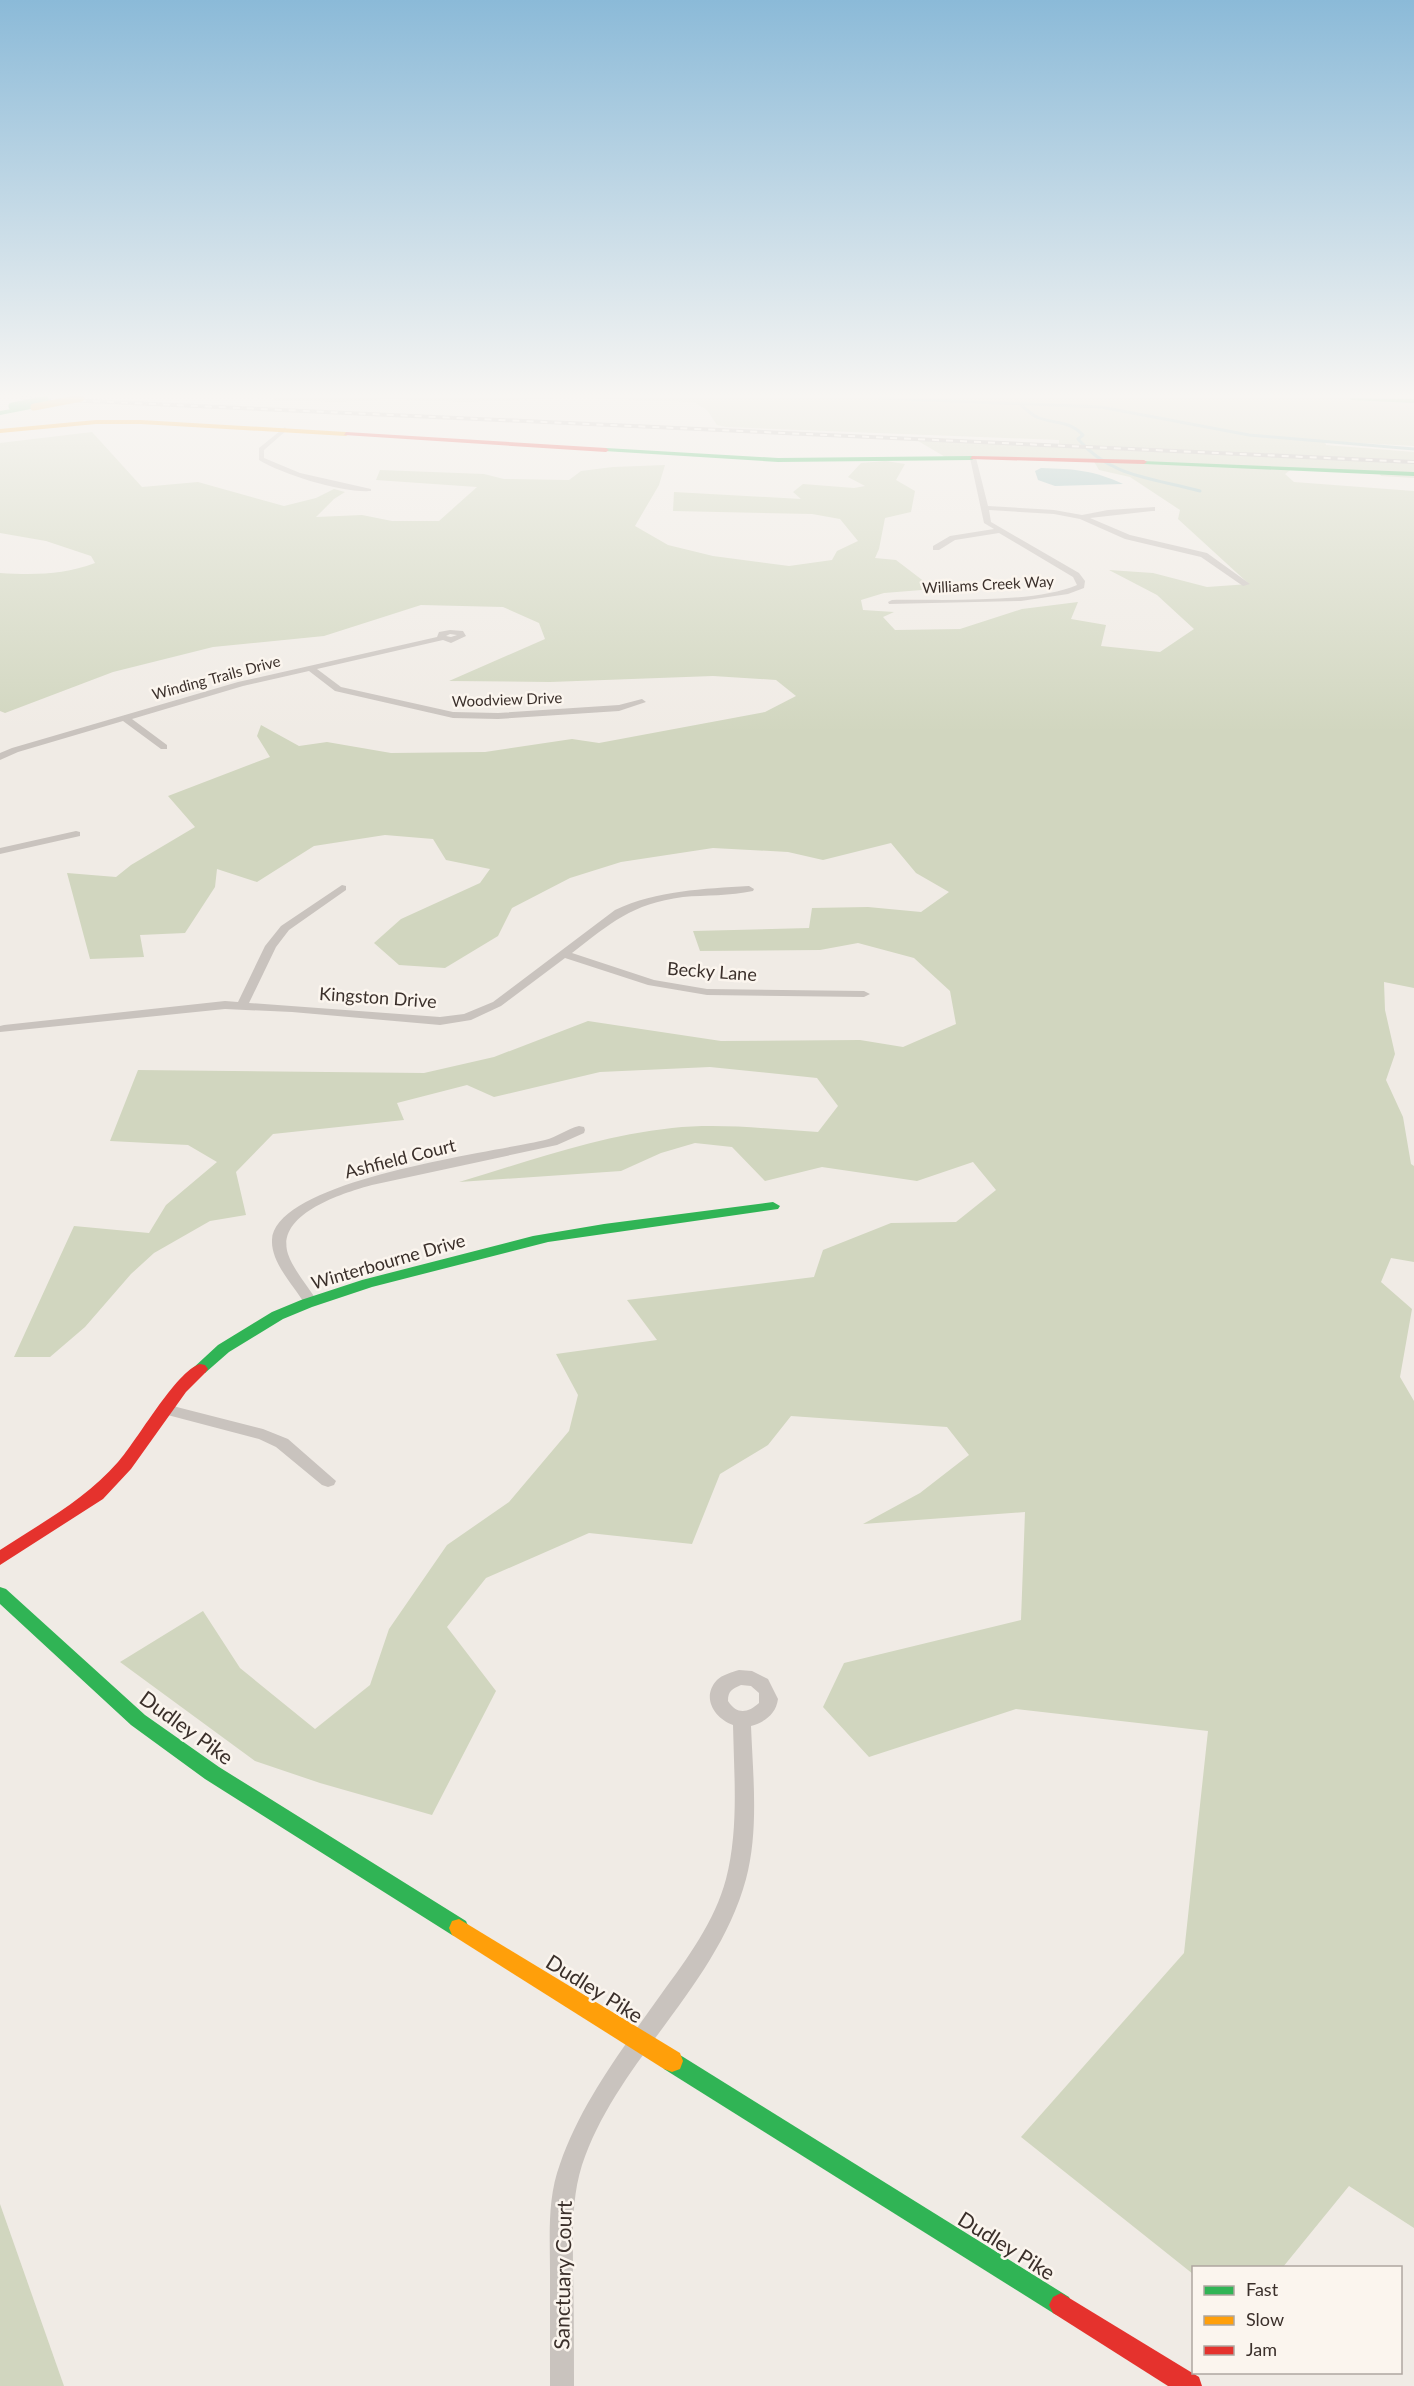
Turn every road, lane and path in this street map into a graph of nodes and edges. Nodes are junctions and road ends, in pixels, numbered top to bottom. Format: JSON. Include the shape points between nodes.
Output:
{"nodes":[{"id":1,"x":984,"y":509,"type":"edge"},
{"id":2,"x":1008,"y":509,"type":"edge"},
{"id":3,"x":1148,"y":509,"type":"edge"},
{"id":4,"x":1082,"y":517,"type":"junction"},
{"id":5,"x":998,"y":531,"type":"junction"},
{"id":6,"x":936,"y":548,"type":"dead end"},
{"id":7,"x":1246,"y":584,"type":"dead end"},
{"id":8,"x":892,"y":603,"type":"dead end"},
{"id":9,"x":442,"y":638,"type":"dead end"},
{"id":10,"x":310,"y":668,"type":"junction"},
{"id":11,"x":642,"y":702,"type":"dead end"},
{"id":12,"x":125,"y":718,"type":"junction"},
{"id":13,"x":164,"y":747,"type":"dead end"},
{"id":14,"x":0,"y":757,"type":"edge"},
{"id":15,"x":76,"y":834,"type":"dead end"},
{"id":16,"x":0,"y":851,"type":"edge"},
{"id":17,"x":342,"y":888,"type":"dead end"},
{"id":18,"x":749,"y":889,"type":"dead end"},
{"id":19,"x":563,"y":954,"type":"junction"},
{"id":20,"x":864,"y":994,"type":"dead end"},
{"id":21,"x":242,"y":1005,"type":"junction"},
{"id":22,"x":1,"y":1030,"type":"edge"},
{"id":23,"x":579,"y":1130,"type":"dead end"},
{"id":24,"x":773,"y":1206,"type":"dead end"},
{"id":25,"x":310,"y":1301,"type":"junction"},
{"id":26,"x":165,"y":1409,"type":"junction"},
{"id":27,"x":328,"y":1481,"type":"dead end"},
{"id":28,"x":0,"y":1558,"type":"edge"},
{"id":29,"x":0,"y":1594,"type":"edge"},
{"id":30,"x":742,"y":1720,"type":"dead end"},
{"id":31,"x":641,"y":2042,"type":"junction"},
{"id":32,"x":562,"y":2386,"type":"edge"},
{"id":33,"x":1191,"y":2386,"type":"edge"}],
"edges":[{"from":1,"to":5,"type":"street","name":"Williams Creek Way","via":[[988,523]]},
{"from":2,"to":4,"type":"street"},
{"from":3,"to":4,"type":"street"},
{"from":4,"to":7,"type":"street","via":[[1128,537],[1204,555]]},
{"from":5,"to":6,"type":"street","via":[[953,538]]},
{"from":5,"to":8,"type":"street","name":"Williams Creek Way","via":[[1076,575],[1081,586],[1067,594],[1041,597]]},
{"from":9,"to":10,"type":"street","name":"Winding Trails Drive"},
{"from":10,"to":11,"type":"street","name":"Woodview Drive","via":[[338,689],[453,715],[620,708]]},
{"from":10,"to":12,"type":"street","name":"Winding Trails Drive"},
{"from":12,"to":13,"type":"street"},
{"from":12,"to":14,"type":"street","name":"Winding Trails Drive"},
{"from":15,"to":16,"type":"street"},
{"from":17,"to":21,"type":"street","via":[[285,928],[271,946]]},
{"from":18,"to":19,"type":"street","name":"Kingston Drive","via":[[668,896],[639,903],[619,912]]},
{"from":19,"to":20,"type":"street","name":"Becky Lane","via":[[652,983],[707,992]]},
{"from":19,"to":21,"type":"street","name":"Kingston Drive","via":[[497,1004],[467,1017],[420,1020]]},
{"from":21,"to":22,"type":"street","name":"Kingston Drive"},
{"from":23,"to":25,"type":"street","name":"Ashfield Court","via":[[552,1142],[369,1181],[308,1205],[288,1221],[279,1243],[280,1253]]},
{"from":24,"to":25,"type":"street","name":"Winterbourne Drive","via":[[514,1245]]},
{"from":25,"to":26,"type":"street","name":"Winterbourne Drive","via":[[218,1351],[180,1388]]},
{"from":26,"to":27,"type":"street","via":[[282,1443]]},
{"from":26,"to":28,"type":"street","name":"Winterbourne Drive","via":[[125,1465],[97,1495]]},
{"from":29,"to":31,"type":"street","name":"Dudley Pike","via":[[138,1720],[212,1773]]},
{"from":30,"to":31,"type":"street","name":"Sanctuary Court","via":[[743,1831],[730,1898],[711,1936]]},
{"from":31,"to":32,"type":"street","name":"Sanctuary Court","via":[[596,2109],[573,2152],[564,2182]]},
{"from":31,"to":33,"type":"street","name":"Dudley Pike"}]}
